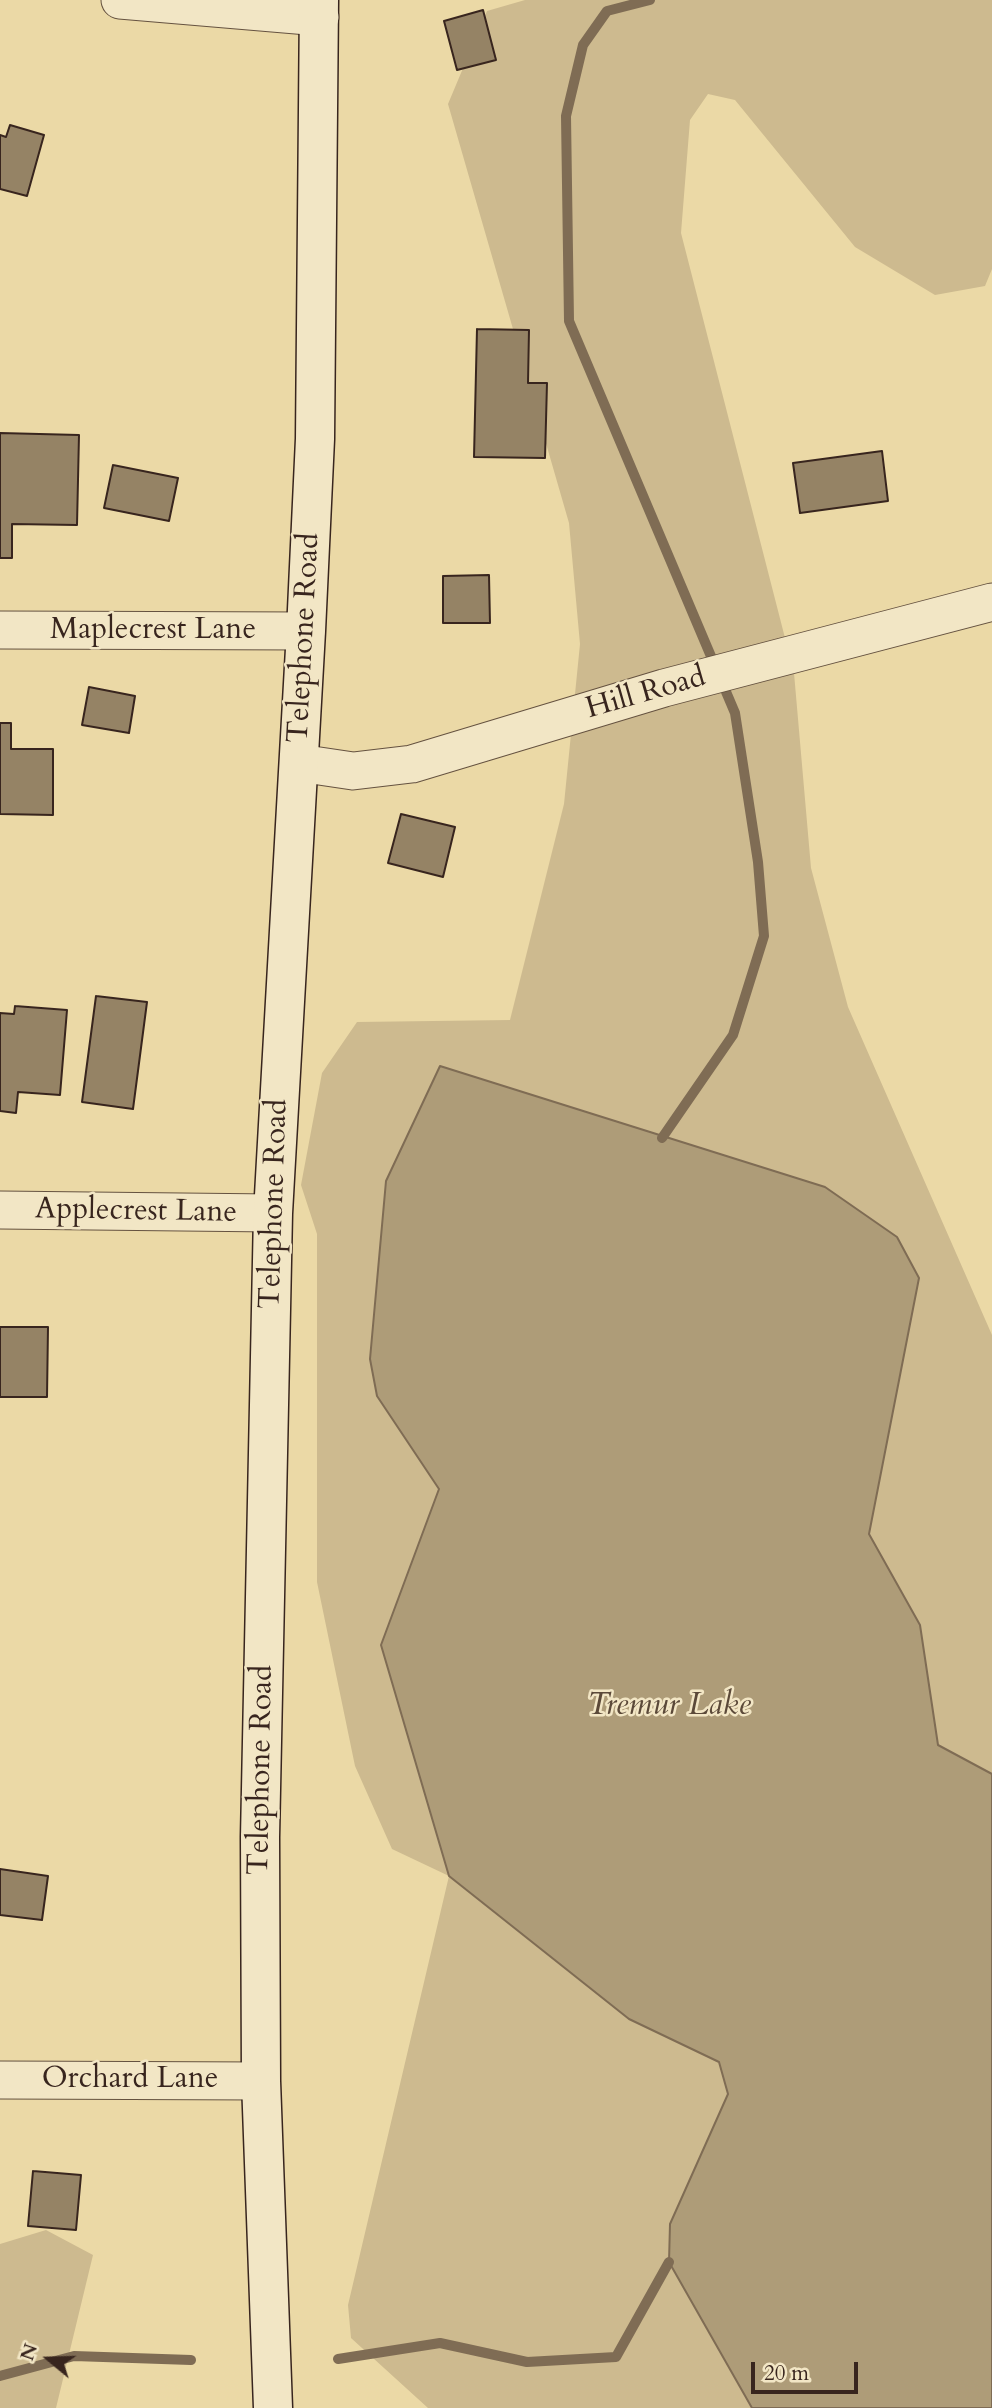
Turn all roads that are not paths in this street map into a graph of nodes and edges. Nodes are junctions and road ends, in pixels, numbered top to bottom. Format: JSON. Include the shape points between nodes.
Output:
{"nodes":[{"id":1,"x":120,"y":0,"type":"edge"},
{"id":2,"x":319,"y":8,"type":"edge"},
{"id":3,"x":992,"y":602,"type":"edge"},
{"id":4,"x":0,"y":630,"type":"edge"},
{"id":5,"x":306,"y":631,"type":"junction"},
{"id":6,"x":299,"y":762,"type":"junction"},
{"id":7,"x":0,"y":1210,"type":"edge"},
{"id":8,"x":273,"y":1213,"type":"junction"},
{"id":9,"x":0,"y":2080,"type":"edge"},
{"id":10,"x":261,"y":2081,"type":"junction"},
{"id":11,"x":273,"y":2408,"type":"edge"}],
"edges":[{"from":1,"to":2,"type":"street"},
{"from":2,"to":5,"type":"street","name":"Telephone Road","via":[[315,439]]},
{"from":3,"to":6,"type":"street","name":"Hill Road","via":[[664,688],[412,764],[353,771]]},
{"from":4,"to":5,"type":"street","name":"Maplecrest Lane"},
{"from":5,"to":6,"type":"street","name":"Telephone Road"},
{"from":6,"to":8,"type":"street","name":"Telephone Road"},
{"from":7,"to":8,"type":"street","name":"Applecrest Lane"},
{"from":8,"to":10,"type":"street","name":"Telephone Road","via":[[260,1823]]},
{"from":9,"to":10,"type":"street","name":"Orchard Lane"},
{"from":10,"to":11,"type":"street","name":"Telephone Road"}]}
